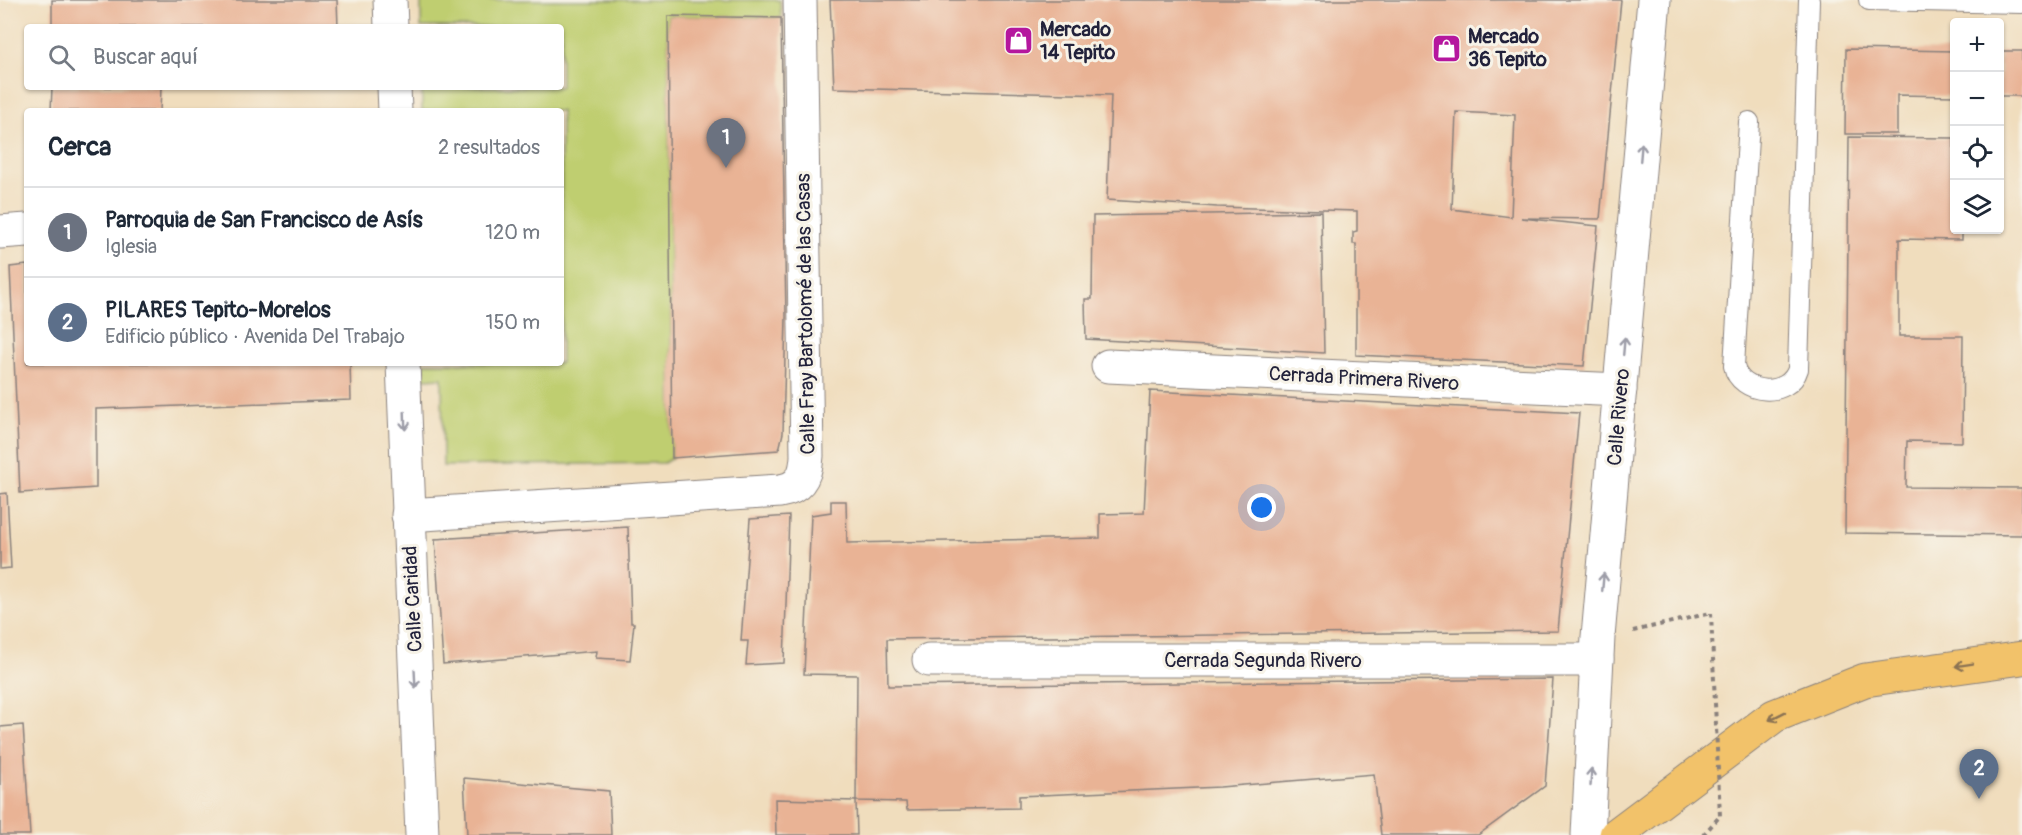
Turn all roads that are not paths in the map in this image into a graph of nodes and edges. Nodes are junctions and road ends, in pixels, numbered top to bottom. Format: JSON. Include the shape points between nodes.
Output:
{"nodes":[{"id":1,"x":390,"y":0,"type":"edge"},
{"id":2,"x":800,"y":0,"type":"edge"},
{"id":3,"x":1654,"y":0,"type":"edge"},
{"id":4,"x":1809,"y":0,"type":"edge"},
{"id":5,"x":1869,"y":0,"type":"edge"},
{"id":6,"x":1905,"y":0,"type":"edge"},
{"id":7,"x":2022,"y":3,"type":"edge"},
{"id":8,"x":391,"y":24,"type":"edge"},
{"id":9,"x":394,"y":90,"type":"edge"},
{"id":10,"x":395,"y":108,"type":"edge"},
{"id":11,"x":1749,"y":122,"type":"dead end"},
{"id":12,"x":24,"y":230,"type":"edge"},
{"id":13,"x":0,"y":232,"type":"edge"},
{"id":14,"x":403,"y":366,"type":"edge"},
{"id":15,"x":1108,"y":366,"type":"dead end"},
{"id":16,"x":1620,"y":390,"type":"junction"},
{"id":17,"x":408,"y":515,"type":"junction"},
{"id":18,"x":2022,"y":658,"type":"edge"},
{"id":19,"x":929,"y":660,"type":"dead end"},
{"id":20,"x":1596,"y":660,"type":"junction"},
{"id":21,"x":423,"y":835,"type":"edge"},
{"id":22,"x":1588,"y":835,"type":"edge"},
{"id":23,"x":1616,"y":835,"type":"edge"}],
"edges":[{"from":1,"to":8,"type":"street"},
{"from":2,"to":17,"type":"street","name":"Calle Fray Bartolomé de las Casas","via":[[807,456],[801,481],[780,491]]},
{"from":16,"to":3,"type":"street","name":"Calle Rivero","one_way":true},
{"from":4,"to":11,"type":"lane","via":[[1798,369],[1787,387],[1776,389],[1743,384],[1734,366]]},
{"from":5,"to":6,"type":"lane"},
{"from":6,"to":7,"type":"lane"},
{"from":9,"to":10,"type":"street"},
{"from":12,"to":13,"type":"street"},
{"from":14,"to":17,"type":"street","name":"Calle Caridad","one_way":true},
{"from":15,"to":16,"type":"street","name":"Cerrada Primera Rivero"},
{"from":20,"to":16,"type":"street","name":"Calle Rivero","one_way":true},
{"from":17,"to":21,"type":"street","name":"Calle Caridad","one_way":true},
{"from":18,"to":23,"type":"main road","one_way":true,"via":[[1865,680],[1774,716]]},
{"from":19,"to":20,"type":"street","name":"Cerrada Segunda Rivero"},
{"from":22,"to":20,"type":"street","name":"Calle Rivero","one_way":true}]}
